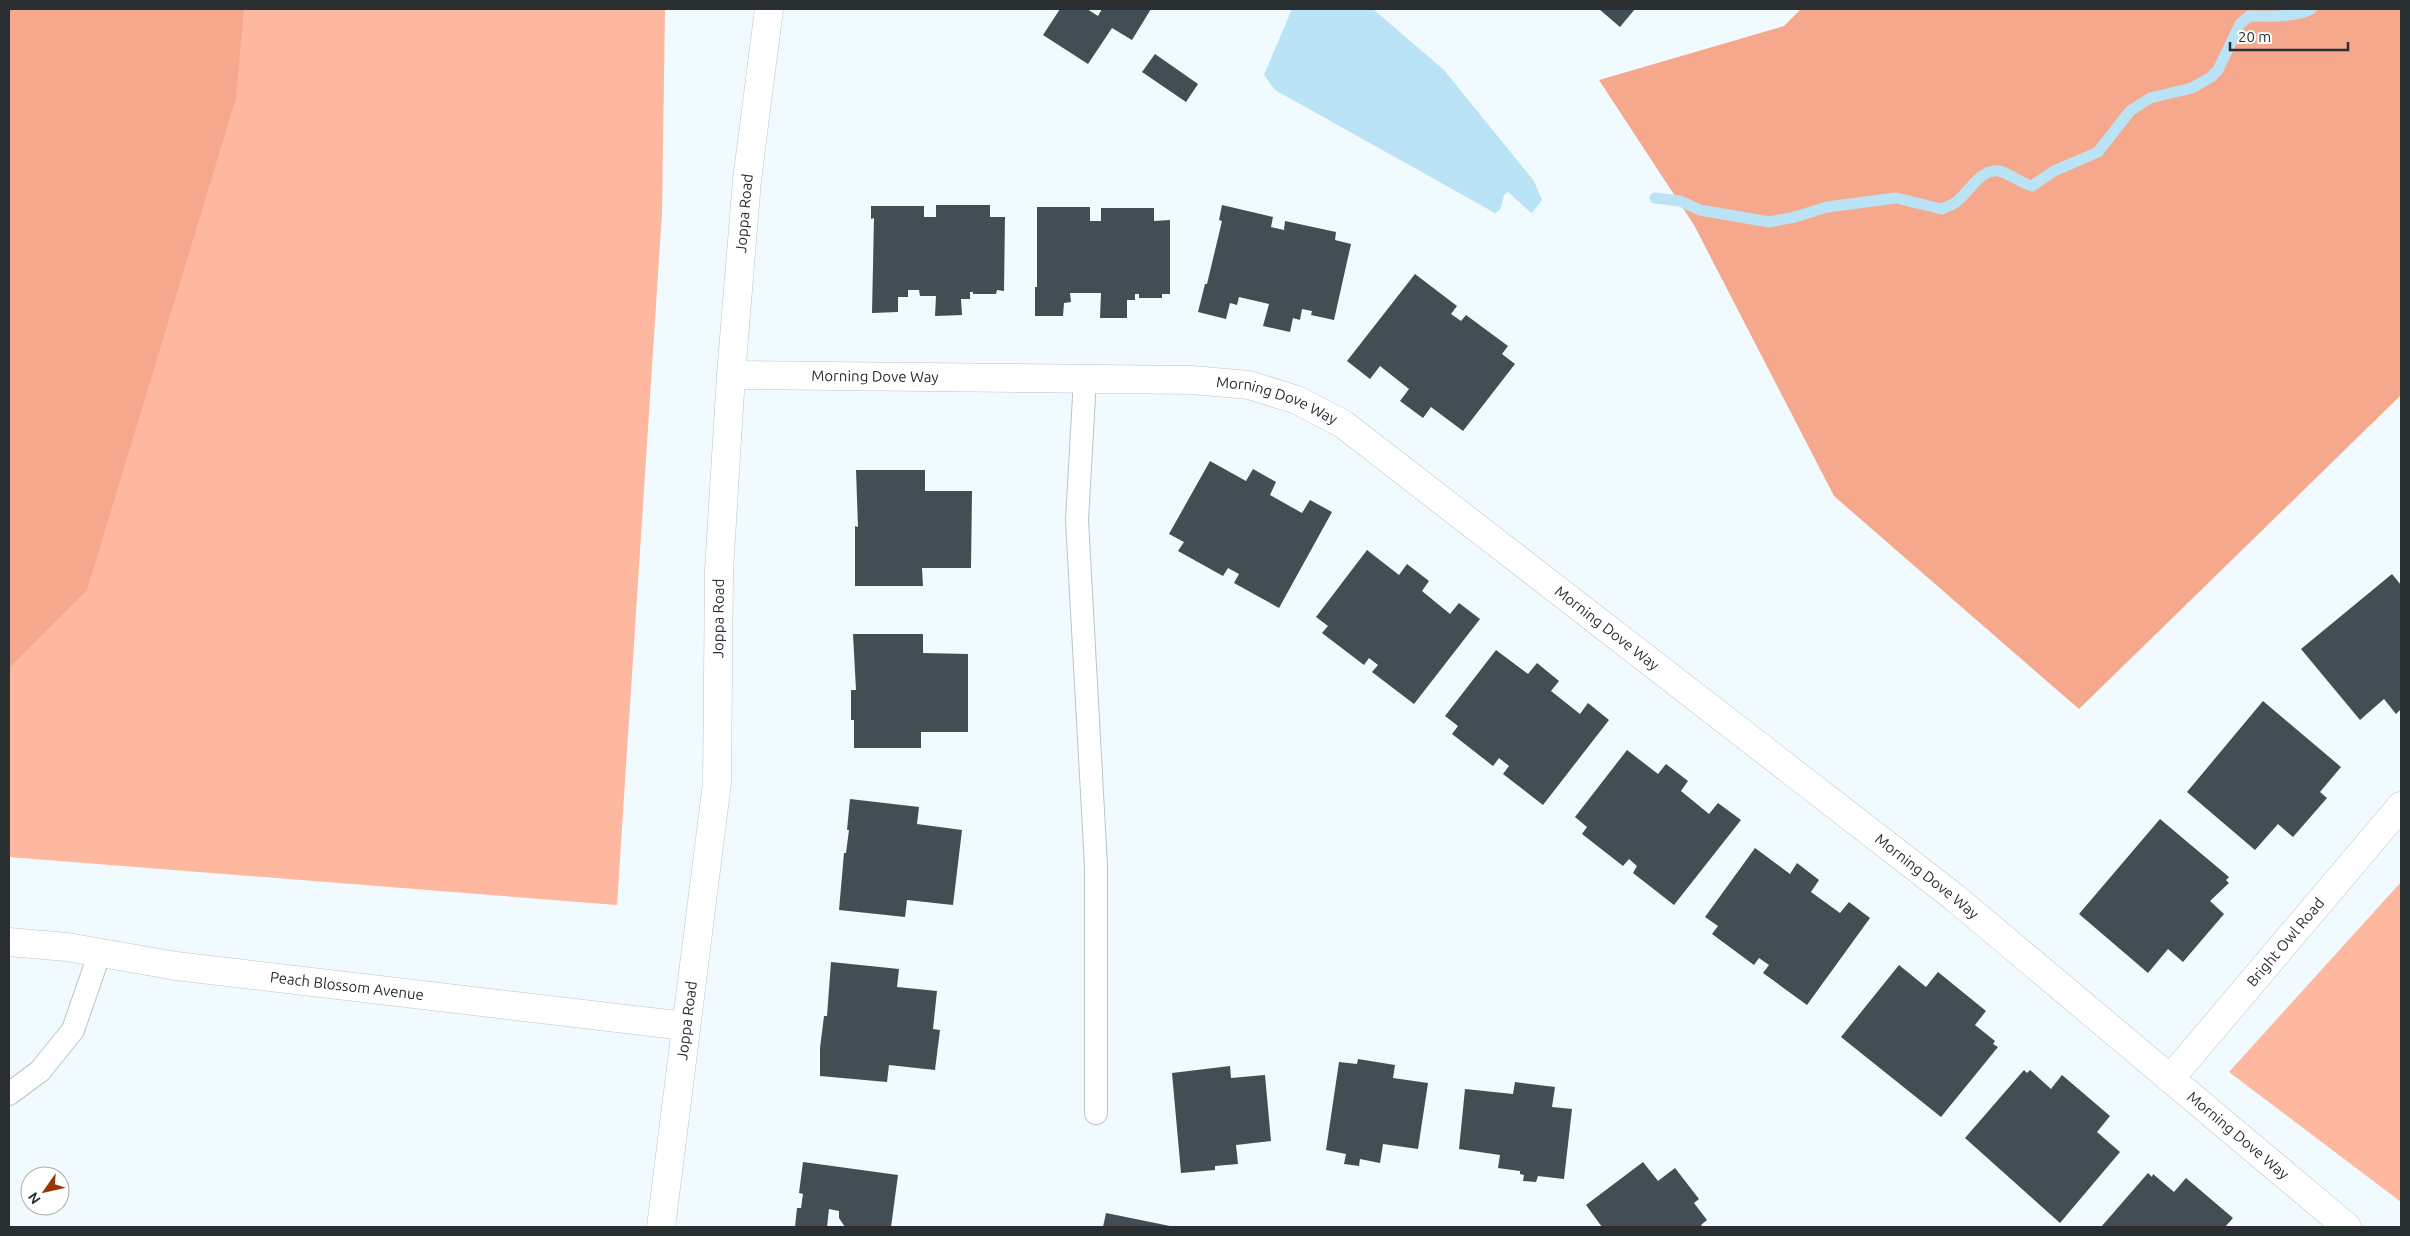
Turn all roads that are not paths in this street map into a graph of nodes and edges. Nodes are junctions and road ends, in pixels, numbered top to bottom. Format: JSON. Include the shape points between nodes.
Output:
{"nodes":[{"id":1,"x":769,"y":9,"type":"edge"},
{"id":2,"x":732,"y":375,"type":"junction"},
{"id":3,"x":1085,"y":379,"type":"junction"},
{"id":4,"x":2401,"y":806,"type":"edge"},
{"id":5,"x":9,"y":942,"type":"edge"},
{"id":6,"x":100,"y":952,"type":"junction"},
{"id":7,"x":685,"y":1026,"type":"junction"},
{"id":8,"x":2170,"y":1078,"type":"junction"},
{"id":9,"x":9,"y":1094,"type":"edge"},
{"id":10,"x":1096,"y":1113,"type":"dead end"},
{"id":11,"x":661,"y":1227,"type":"edge"},
{"id":12,"x":2347,"y":1227,"type":"edge"}],
"edges":[{"from":1,"to":2,"type":"street","name":"Joppa Road","via":[[746,180]]},
{"from":2,"to":3,"type":"street","name":"Morning Dove Way"},
{"from":2,"to":7,"type":"street","name":"Joppa Road","via":[[720,571],[717,783]]},
{"from":3,"to":8,"type":"street","name":"Morning Dove Way","via":[[1192,380],[1250,385],[1297,400],[1343,424],[1954,897]]},
{"from":3,"to":10,"type":"lane","via":[[1077,520],[1096,866]]},
{"from":4,"to":8,"type":"street","name":"Bright Owl Road"},
{"from":5,"to":6,"type":"street","name":"Peach Blossom Avenue"},
{"from":6,"to":7,"type":"street","name":"Peach Blossom Avenue","via":[[176,966]]},
{"from":6,"to":9,"type":"lane","via":[[74,1030],[40,1071]]},
{"from":7,"to":11,"type":"street","name":"Joppa Road"},
{"from":8,"to":12,"type":"street","name":"Morning Dove Way"}]}
